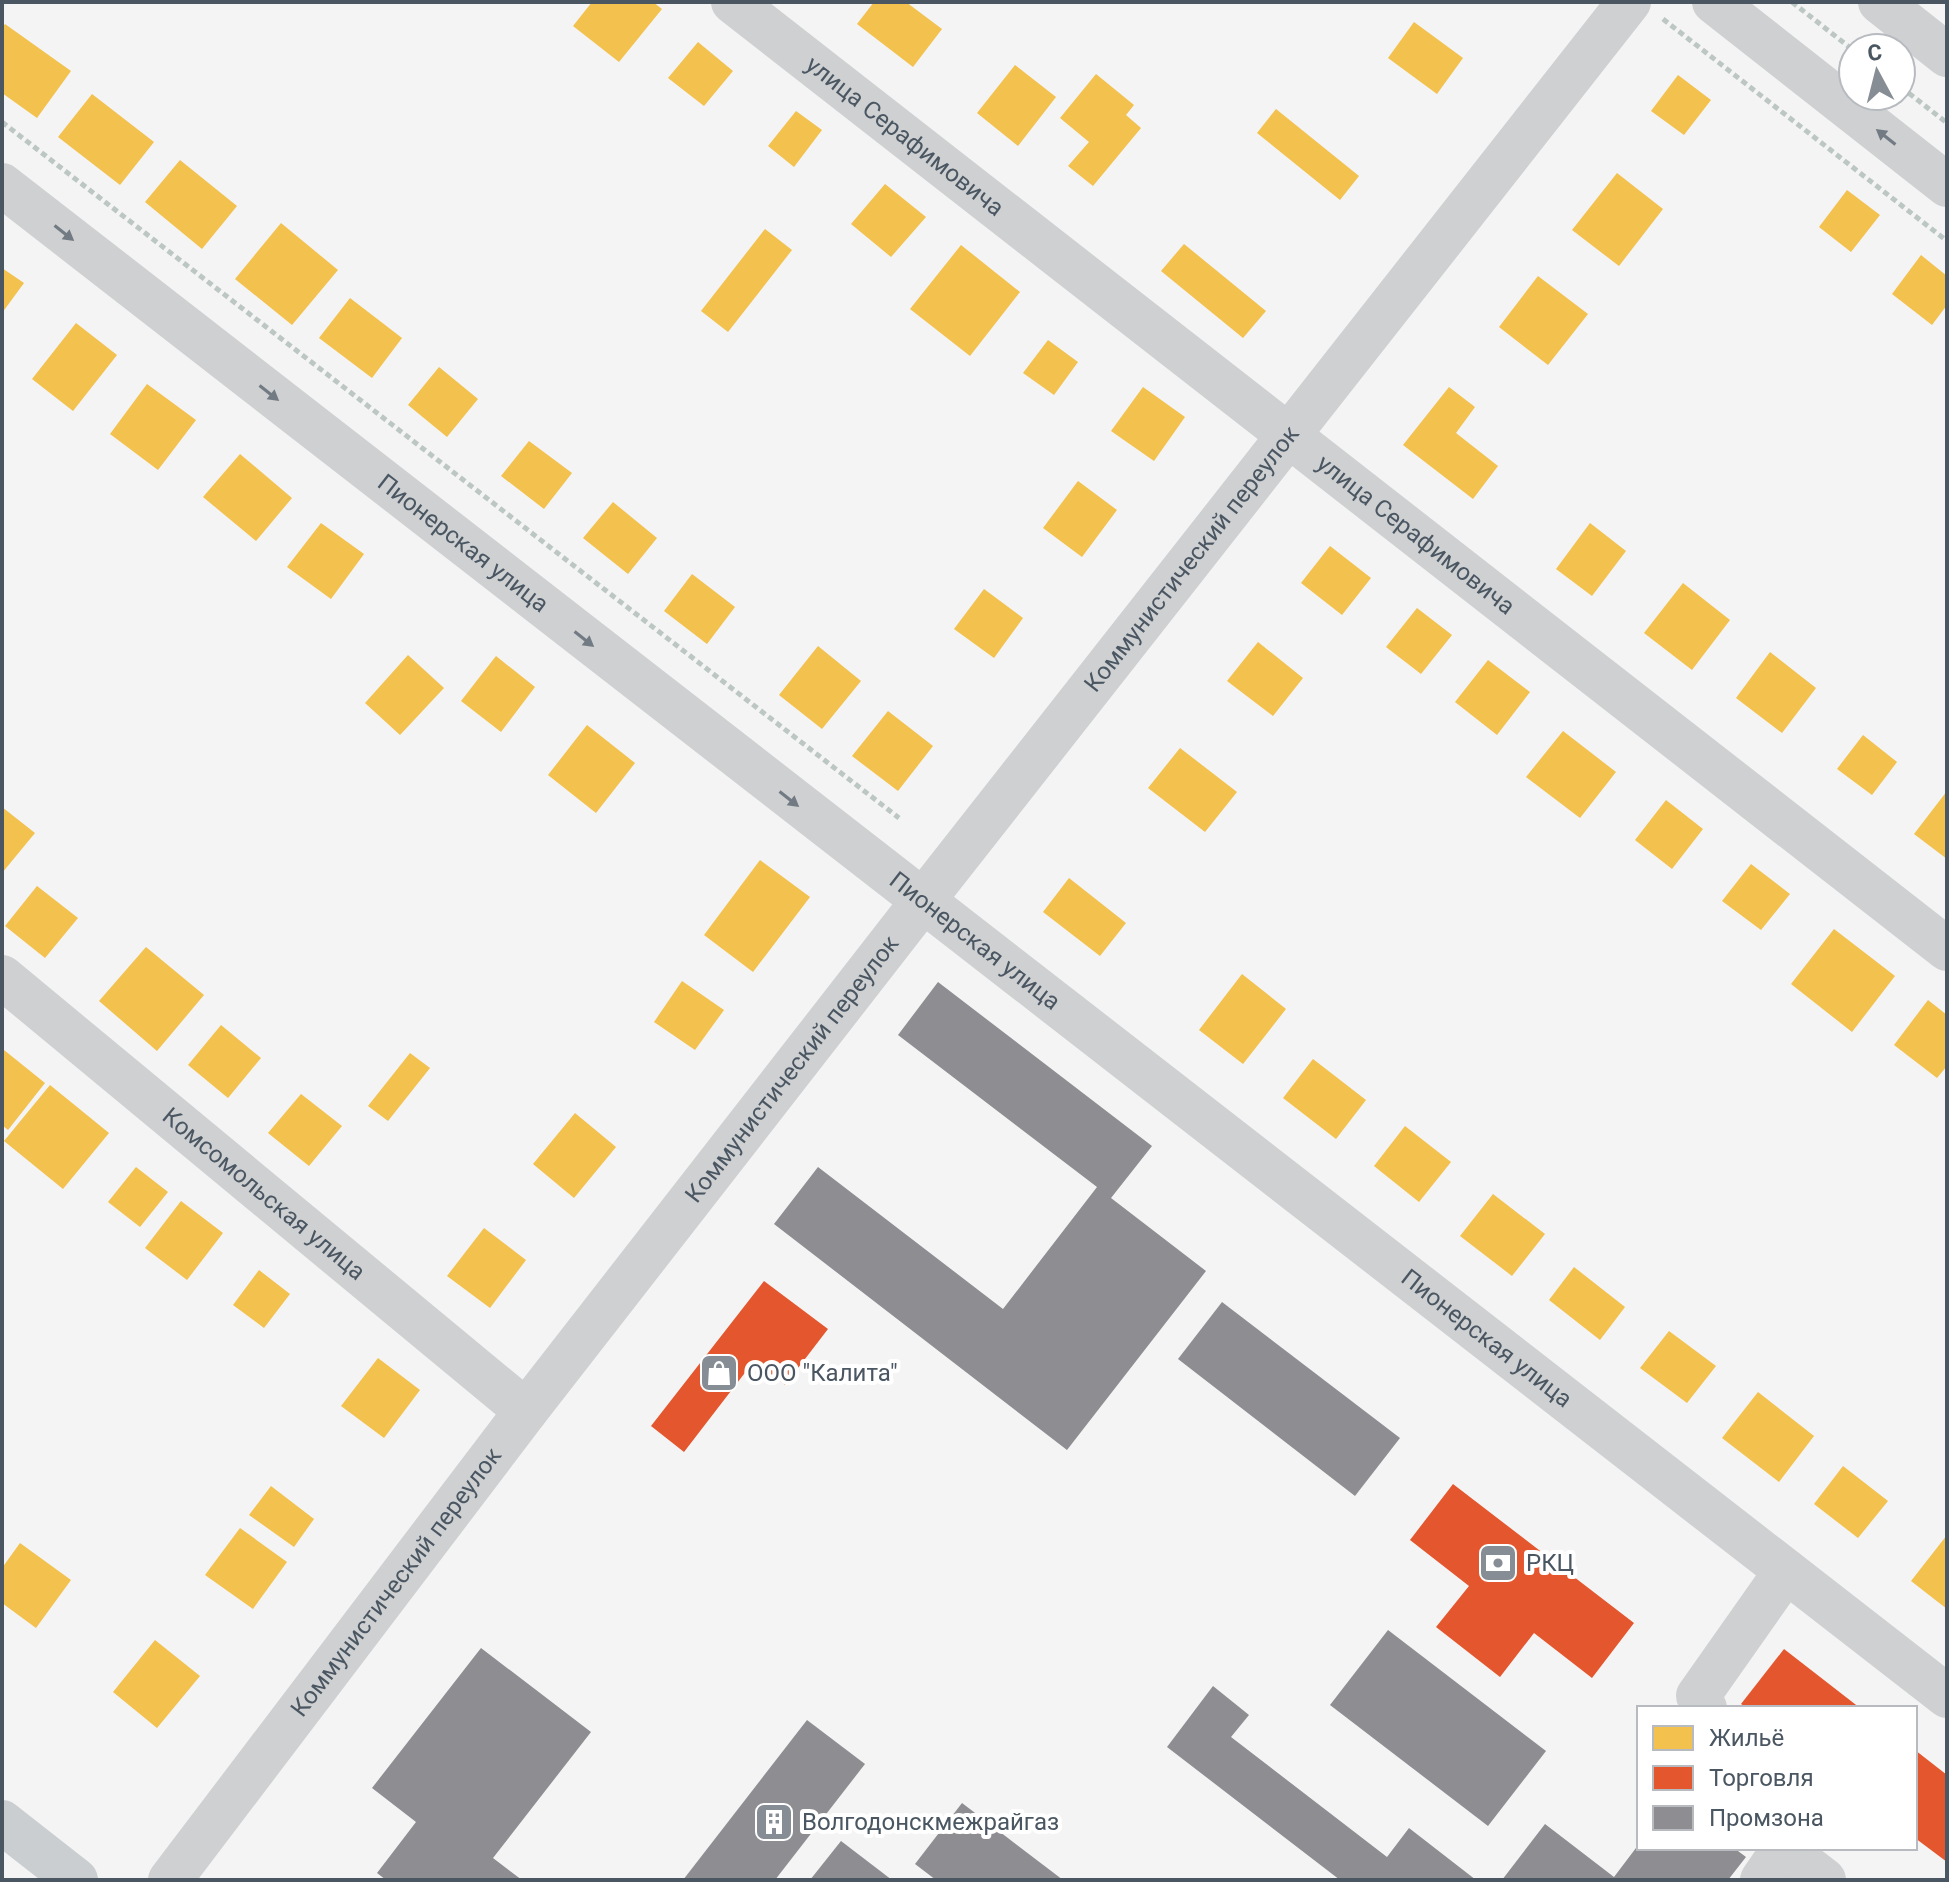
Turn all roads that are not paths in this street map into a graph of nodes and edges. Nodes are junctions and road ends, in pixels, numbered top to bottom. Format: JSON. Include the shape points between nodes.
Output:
{"nodes":[{"id":1,"x":733,"y":2,"type":"edge"},
{"id":2,"x":1714,"y":2,"type":"edge"},
{"id":3,"x":1880,"y":2,"type":"edge"},
{"id":4,"x":1645,"y":9,"type":"edge"},
{"id":5,"x":1947,"y":55,"type":"edge"},
{"id":6,"x":2,"y":185,"type":"edge"},
{"id":7,"x":1947,"y":185,"type":"edge"},
{"id":8,"x":1287,"y":437,"type":"junction"},
{"id":9,"x":922,"y":902,"type":"junction"},
{"id":10,"x":1947,"y":949,"type":"edge"},
{"id":11,"x":2,"y":977,"type":"edge"},
{"id":12,"x":526,"y":1411,"type":"junction"},
{"id":13,"x":1786,"y":1571,"type":"junction"},
{"id":14,"x":1947,"y":1696,"type":"edge"},
{"id":15,"x":1704,"y":1706,"type":"edge"},
{"id":16,"x":2,"y":1822,"type":"edge"},
{"id":17,"x":1777,"y":1859,"type":"edge"},
{"id":18,"x":76,"y":1880,"type":"edge"},
{"id":19,"x":170,"y":1880,"type":"edge"},
{"id":20,"x":1824,"y":1880,"type":"edge"}],
"edges":[{"from":1,"to":8,"type":"street","name":"улица Серафимовича"},
{"from":7,"to":2,"type":"street","one_way":true},
{"from":3,"to":5,"type":"street"},
{"from":4,"to":8,"type":"street","name":"Коммунистический переулок"},
{"from":6,"to":9,"type":"street","name":"Пионерская улица","one_way":true},
{"from":8,"to":9,"type":"street","name":"Коммунистический переулок"},
{"from":8,"to":10,"type":"street","name":"улица Серафимовича"},
{"from":9,"to":12,"type":"street","name":"Коммунистический переулок"},
{"from":9,"to":13,"type":"street","name":"Пионерская улица"},
{"from":11,"to":12,"type":"street","name":"Комсомольская улица"},
{"from":12,"to":19,"type":"street","name":"Коммунистический переулок"},
{"from":13,"to":14,"type":"street","name":"Пионерская улица"},
{"from":13,"to":15,"type":"street","via":[[1698,1696]]},
{"from":16,"to":18,"type":"main road"},
{"from":17,"to":20,"type":"street"}]}
